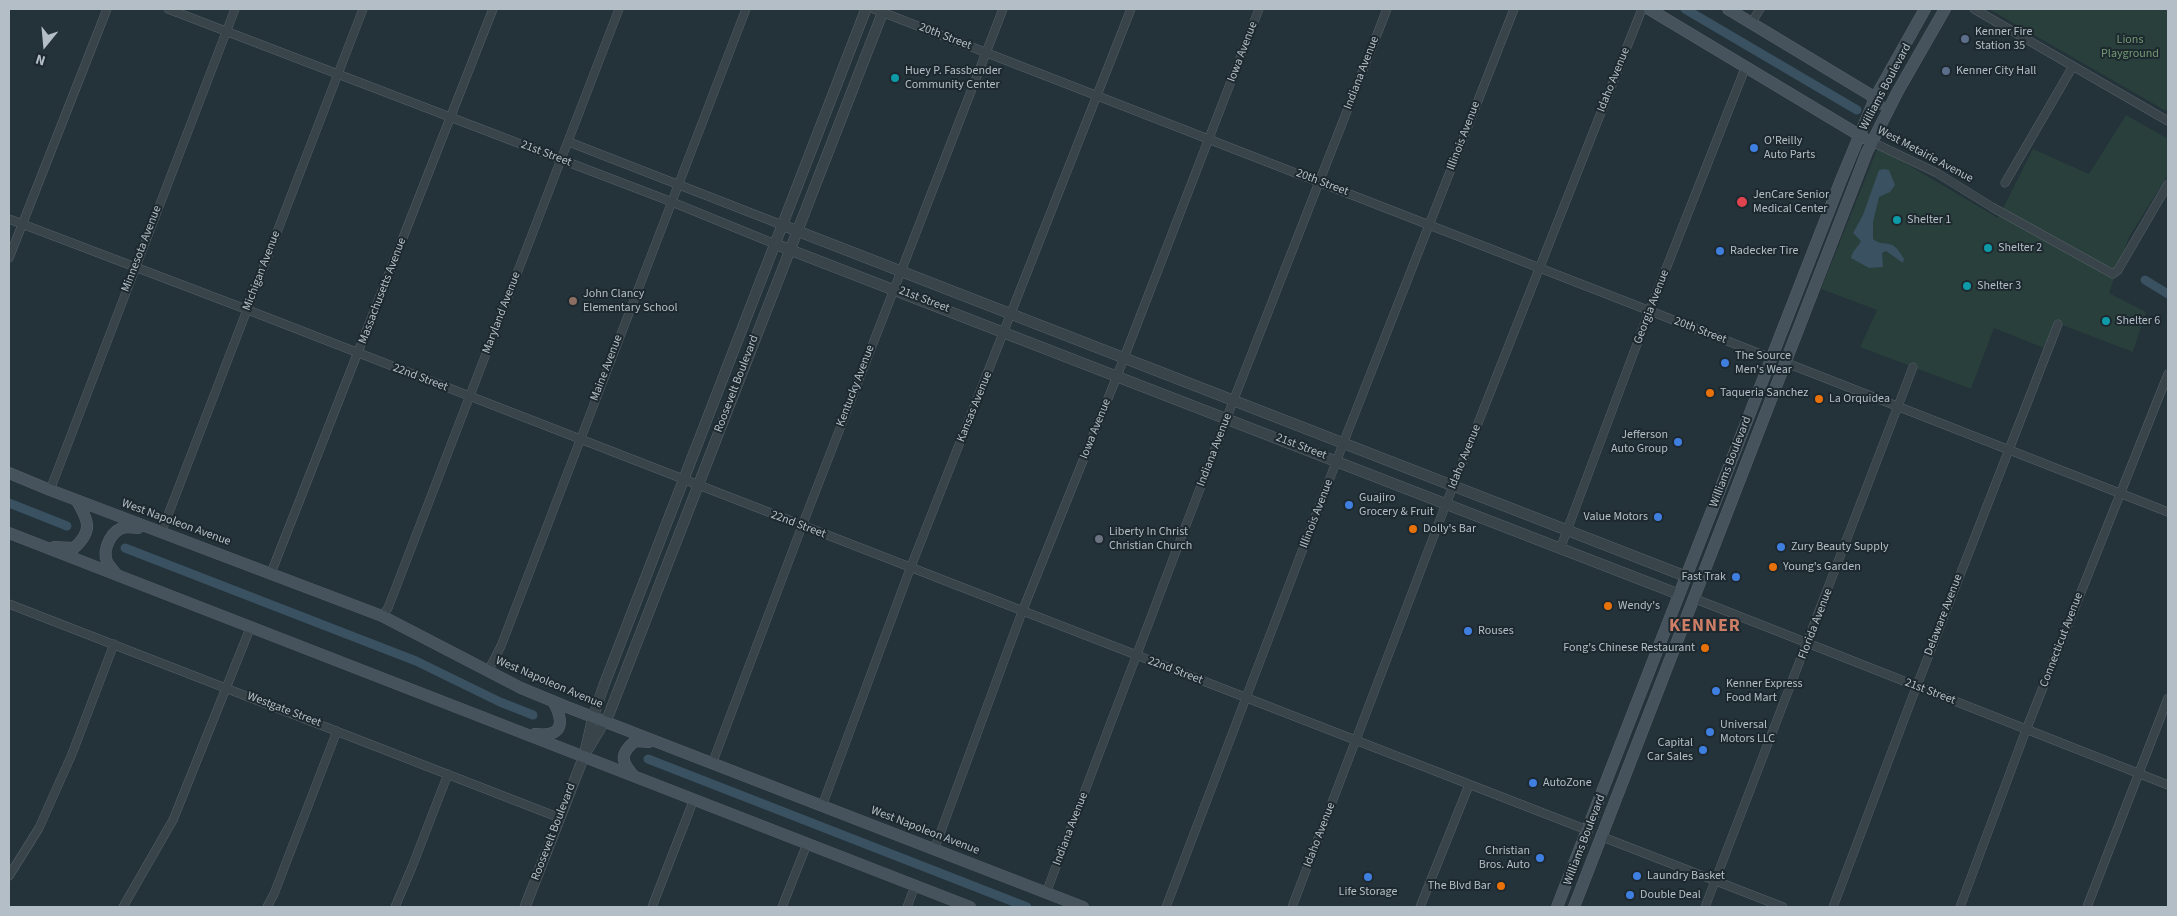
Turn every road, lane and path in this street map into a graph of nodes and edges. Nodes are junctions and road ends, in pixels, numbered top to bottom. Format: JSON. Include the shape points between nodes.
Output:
{"nodes":[{"id":1,"x":107,"y":9,"type":"edge"},
{"id":2,"x":168,"y":9,"type":"edge"},
{"id":3,"x":235,"y":9,"type":"edge"},
{"id":4,"x":363,"y":9,"type":"edge"},
{"id":5,"x":493,"y":9,"type":"edge"},
{"id":6,"x":619,"y":9,"type":"edge"},
{"id":7,"x":746,"y":9,"type":"edge"},
{"id":8,"x":866,"y":9,"type":"edge"},
{"id":9,"x":1002,"y":9,"type":"edge"},
{"id":10,"x":1131,"y":9,"type":"edge"},
{"id":11,"x":1259,"y":9,"type":"edge"},
{"id":12,"x":1387,"y":9,"type":"edge"},
{"id":13,"x":1514,"y":9,"type":"edge"},
{"id":14,"x":1642,"y":9,"type":"edge"},
{"id":15,"x":1649,"y":9,"type":"edge"},
{"id":16,"x":1728,"y":9,"type":"edge"},
{"id":17,"x":1760,"y":9,"type":"edge"},
{"id":18,"x":1925,"y":9,"type":"edge"},
{"id":19,"x":1946,"y":9,"type":"edge"},
{"id":20,"x":1974,"y":9,"type":"edge"},
{"id":21,"x":880,"y":10,"type":"edge"},
{"id":22,"x":1752,"y":22,"type":"junction"},
{"id":23,"x":1915,"y":27,"type":"junction"},
{"id":24,"x":226,"y":31,"type":"junction"},
{"id":25,"x":1930,"y":34,"type":"junction"},
{"id":26,"x":986,"y":53,"type":"junction"},
{"id":27,"x":1746,"y":66,"type":"junction"},
{"id":28,"x":2072,"y":66,"type":"junction"},
{"id":29,"x":337,"y":74,"type":"junction"},
{"id":30,"x":1097,"y":96,"type":"junction"},
{"id":31,"x":1876,"y":98,"type":"junction"},
{"id":32,"x":451,"y":118,"type":"junction"},
{"id":33,"x":1883,"y":120,"type":"junction"},
{"id":34,"x":2168,"y":121,"type":"edge"},
{"id":35,"x":1859,"y":135,"type":"junction"},
{"id":36,"x":1209,"y":140,"type":"junction"},
{"id":37,"x":569,"y":142,"type":"junction"},
{"id":38,"x":1872,"y":142,"type":"junction"},
{"id":39,"x":562,"y":160,"type":"junction"},
{"id":40,"x":1319,"y":182,"type":"junction"},
{"id":41,"x":2005,"y":183,"type":"dead end"},
{"id":42,"x":2168,"y":184,"type":"edge"},
{"id":43,"x":678,"y":185,"type":"junction"},
{"id":44,"x":672,"y":202,"type":"junction"},
{"id":45,"x":9,"y":219,"type":"edge"},
{"id":46,"x":22,"y":224,"type":"junction"},
{"id":47,"x":782,"y":225,"type":"junction"},
{"id":48,"x":1429,"y":225,"type":"junction"},
{"id":49,"x":796,"y":231,"type":"junction"},
{"id":50,"x":775,"y":244,"type":"junction"},
{"id":51,"x":789,"y":250,"type":"junction"},
{"id":52,"x":9,"y":258,"type":"edge"},
{"id":53,"x":135,"y":267,"type":"junction"},
{"id":54,"x":1539,"y":268,"type":"junction"},
{"id":55,"x":901,"y":271,"type":"junction"},
{"id":56,"x":894,"y":289,"type":"junction"},
{"id":57,"x":248,"y":310,"type":"junction"},
{"id":58,"x":1649,"y":312,"type":"junction"},
{"id":59,"x":1012,"y":314,"type":"junction"},
{"id":60,"x":1786,"y":319,"type":"junction"},
{"id":61,"x":2058,"y":324,"type":"dead end"},
{"id":62,"x":1005,"y":332,"type":"junction"},
{"id":63,"x":358,"y":353,"type":"junction"},
{"id":64,"x":1124,"y":356,"type":"junction"},
{"id":65,"x":1771,"y":358,"type":"junction"},
{"id":66,"x":1784,"y":362,"type":"junction"},
{"id":67,"x":1913,"y":367,"type":"dead end"},
{"id":68,"x":2168,"y":374,"type":"edge"},
{"id":69,"x":1117,"y":376,"type":"junction"},
{"id":70,"x":1773,"y":389,"type":"junction"},
{"id":71,"x":469,"y":397,"type":"junction"},
{"id":72,"x":1234,"y":399,"type":"junction"},
{"id":73,"x":1898,"y":407,"type":"junction"},
{"id":74,"x":1227,"y":418,"type":"junction"},
{"id":75,"x":580,"y":440,"type":"junction"},
{"id":76,"x":1344,"y":442,"type":"junction"},
{"id":77,"x":2009,"y":449,"type":"junction"},
{"id":78,"x":1337,"y":461,"type":"junction"},
{"id":79,"x":9,"y":473,"type":"edge"},
{"id":80,"x":684,"y":480,"type":"junction"},
{"id":81,"x":1454,"y":485,"type":"junction"},
{"id":82,"x":698,"y":486,"type":"junction"},
{"id":83,"x":50,"y":490,"type":"junction"},
{"id":84,"x":2120,"y":493,"type":"junction"},
{"id":85,"x":77,"y":501,"type":"junction"},
{"id":86,"x":1446,"y":504,"type":"junction"},
{"id":87,"x":2168,"y":512,"type":"edge"},
{"id":88,"x":802,"y":526,"type":"junction"},
{"id":89,"x":150,"y":528,"type":"junction"},
{"id":90,"x":1567,"y":530,"type":"junction"},
{"id":91,"x":9,"y":533,"type":"edge"},
{"id":92,"x":161,"y":533,"type":"junction"},
{"id":93,"x":44,"y":547,"type":"junction"},
{"id":94,"x":1560,"y":549,"type":"junction"},
{"id":95,"x":910,"y":568,"type":"junction"},
{"id":96,"x":271,"y":573,"type":"junction"},
{"id":97,"x":116,"y":575,"type":"junction"},
{"id":98,"x":1685,"y":576,"type":"junction"},
{"id":99,"x":1678,"y":594,"type":"junction"},
{"id":100,"x":1693,"y":598,"type":"junction"},
{"id":101,"x":9,"y":604,"type":"edge"},
{"id":102,"x":1022,"y":612,"type":"junction"},
{"id":103,"x":382,"y":616,"type":"junction"},
{"id":104,"x":251,"y":626,"type":"junction"},
{"id":105,"x":1681,"y":627,"type":"junction"},
{"id":106,"x":114,"y":644,"type":"junction"},
{"id":107,"x":1808,"y":645,"type":"junction"},
{"id":108,"x":1136,"y":656,"type":"junction"},
{"id":109,"x":488,"y":671,"type":"junction"},
{"id":110,"x":1916,"y":687,"type":"junction"},
{"id":111,"x":226,"y":688,"type":"junction"},
{"id":112,"x":1246,"y":698,"type":"junction"},
{"id":113,"x":2168,"y":698,"type":"edge"},
{"id":114,"x":553,"y":702,"type":"junction"},
{"id":115,"x":592,"y":717,"type":"junction"},
{"id":116,"x":605,"y":722,"type":"junction"},
{"id":117,"x":337,"y":730,"type":"junction"},
{"id":118,"x":2026,"y":730,"type":"junction"},
{"id":119,"x":523,"y":733,"type":"junction"},
{"id":120,"x":1356,"y":741,"type":"junction"},
{"id":121,"x":660,"y":743,"type":"junction"},
{"id":122,"x":584,"y":756,"type":"junction"},
{"id":123,"x":712,"y":764,"type":"junction"},
{"id":124,"x":448,"y":774,"type":"junction"},
{"id":125,"x":2139,"y":774,"type":"junction"},
{"id":126,"x":633,"y":775,"type":"junction"},
{"id":127,"x":1469,"y":785,"type":"junction"},
{"id":128,"x":2168,"y":785,"type":"edge"},
{"id":129,"x":694,"y":799,"type":"junction"},
{"id":130,"x":1596,"y":805,"type":"junction"},
{"id":131,"x":822,"y":806,"type":"junction"},
{"id":132,"x":560,"y":818,"type":"junction"},
{"id":133,"x":1587,"y":830,"type":"junction"},
{"id":134,"x":1600,"y":836,"type":"junction"},
{"id":135,"x":807,"y":844,"type":"junction"},
{"id":136,"x":934,"y":850,"type":"junction"},
{"id":137,"x":9,"y":876,"type":"edge"},
{"id":138,"x":1716,"y":881,"type":"junction"},
{"id":139,"x":915,"y":886,"type":"junction"},
{"id":140,"x":1046,"y":893,"type":"junction"},
{"id":141,"x":123,"y":907,"type":"edge"},
{"id":142,"x":267,"y":907,"type":"edge"},
{"id":143,"x":394,"y":907,"type":"edge"},
{"id":144,"x":525,"y":907,"type":"edge"},
{"id":145,"x":652,"y":907,"type":"edge"},
{"id":146,"x":782,"y":907,"type":"edge"},
{"id":147,"x":907,"y":907,"type":"edge"},
{"id":148,"x":970,"y":907,"type":"edge"},
{"id":149,"x":1083,"y":907,"type":"edge"},
{"id":150,"x":1166,"y":907,"type":"edge"},
{"id":151,"x":1292,"y":907,"type":"edge"},
{"id":152,"x":1420,"y":907,"type":"edge"},
{"id":153,"x":1557,"y":907,"type":"edge"},
{"id":154,"x":1574,"y":907,"type":"edge"},
{"id":155,"x":1706,"y":907,"type":"edge"},
{"id":156,"x":1783,"y":907,"type":"edge"},
{"id":157,"x":1833,"y":907,"type":"edge"},
{"id":158,"x":1960,"y":907,"type":"edge"},
{"id":159,"x":2087,"y":907,"type":"edge"}],
"edges":[{"from":1,"to":46,"type":"street"},
{"from":2,"to":24,"type":"street","name":"21st Street"},
{"from":3,"to":24,"type":"street","name":"Minnesota Avenue"},
{"from":4,"to":29,"type":"street","name":"Michigan Avenue"},
{"from":5,"to":32,"type":"street","name":"Massachusetts Avenue"},
{"from":6,"to":37,"type":"street","name":"Maryland Avenue"},
{"from":7,"to":43,"type":"street","name":"Maine Avenue"},
{"from":8,"to":47,"type":"street","name":"Roosevelt Boulevard"},
{"from":9,"to":26,"type":"street","name":"Kentucky Avenue"},
{"from":10,"to":30,"type":"street","name":"Kansas Avenue"},
{"from":11,"to":36,"type":"street","name":"Iowa Avenue"},
{"from":12,"to":40,"type":"street","name":"Indiana Avenue"},
{"from":13,"to":48,"type":"street","name":"Illinois Avenue"},
{"from":14,"to":54,"type":"street","name":"Idaho Avenue"},
{"from":15,"to":27,"type":"main road","name":"West Metairie Avenue"},
{"from":16,"to":22,"type":"main road"},
{"from":17,"to":22,"type":"street"},
{"from":18,"to":23,"type":"main road","name":"Williams Boulevard"},
{"from":19,"to":25,"type":"main road","name":"Williams Boulevard"},
{"from":20,"to":28,"type":"street"},
{"from":21,"to":26,"type":"street","name":"20th Street"},
{"from":21,"to":49,"type":"street","name":"Roosevelt Boulevard"},
{"from":22,"to":31,"type":"main road"},
{"from":23,"to":25,"type":"main road"},
{"from":23,"to":31,"type":"main road","name":"Williams Boulevard"},
{"from":24,"to":29,"type":"street","name":"21st Street"},
{"from":24,"to":53,"type":"street","name":"Minnesota Avenue"},
{"from":25,"to":33,"type":"main road","name":"Williams Boulevard"},
{"from":26,"to":30,"type":"street","name":"20th Street"},
{"from":26,"to":55,"type":"street","name":"Kentucky Avenue"},
{"from":27,"to":35,"type":"main road","name":"West Metairie Avenue"},
{"from":27,"to":58,"type":"street","name":"Georgia Avenue"},
{"from":28,"to":34,"type":"street"},
{"from":28,"to":41,"type":"street"},
{"from":29,"to":32,"type":"street","name":"21st Street"},
{"from":29,"to":57,"type":"street","name":"Michigan Avenue"},
{"from":30,"to":36,"type":"street","name":"20th Street"},
{"from":30,"to":59,"type":"street","name":"Kansas Avenue"},
{"from":31,"to":33,"type":"main road","via":[[1882,108]]},
{"from":31,"to":35,"type":"main road","name":"Williams Boulevard"},
{"from":32,"to":39,"type":"street","name":"21st Street"},
{"from":32,"to":63,"type":"street","name":"Massachusetts Avenue"},
{"from":33,"to":38,"type":"main road","name":"Williams Boulevard"},
{"from":35,"to":38,"type":"main road","name":"West Metairie Avenue"},
{"from":35,"to":60,"type":"main road","name":"Williams Boulevard"},
{"from":36,"to":40,"type":"street","name":"20th Street"},
{"from":36,"to":64,"type":"street","name":"Iowa Avenue"},
{"from":37,"to":39,"type":"street","name":"Maryland Avenue"},
{"from":37,"to":43,"type":"street","name":"21st Street"},
{"from":38,"to":42,"type":"street","name":"West Metairie Avenue","via":[[1937,174],[2114,274]]},
{"from":38,"to":66,"type":"main road","name":"Williams Boulevard"},
{"from":39,"to":44,"type":"street","name":"21st Street"},
{"from":39,"to":71,"type":"street","name":"Maryland Avenue"},
{"from":40,"to":48,"type":"street","name":"20th Street"},
{"from":40,"to":72,"type":"street","name":"Indiana Avenue"},
{"from":43,"to":44,"type":"street","name":"Maine Avenue"},
{"from":43,"to":47,"type":"street","name":"21st Street"},
{"from":44,"to":50,"type":"street","name":"21st Street"},
{"from":44,"to":75,"type":"street","name":"Maine Avenue"},
{"from":45,"to":46,"type":"street","name":"22nd Street"},
{"from":46,"to":52,"type":"street"},
{"from":46,"to":53,"type":"street","name":"22nd Street"},
{"from":47,"to":49,"type":"street","name":"21st Street"},
{"from":47,"to":50,"type":"street","name":"Roosevelt Boulevard"},
{"from":48,"to":54,"type":"street","name":"20th Street"},
{"from":48,"to":76,"type":"street","name":"Illinois Avenue"},
{"from":49,"to":51,"type":"street","name":"Roosevelt Boulevard"},
{"from":49,"to":55,"type":"street","name":"21st Street"},
{"from":50,"to":51,"type":"street","name":"21st Street"},
{"from":50,"to":80,"type":"street","name":"Roosevelt Boulevard"},
{"from":51,"to":56,"type":"street","name":"21st Street"},
{"from":51,"to":82,"type":"street","name":"Roosevelt Boulevard"},
{"from":53,"to":57,"type":"street","name":"22nd Street"},
{"from":53,"to":83,"type":"street","name":"Minnesota Avenue"},
{"from":54,"to":58,"type":"street","name":"20th Street"},
{"from":54,"to":81,"type":"street","name":"Idaho Avenue"},
{"from":55,"to":56,"type":"street","name":"Kentucky Avenue"},
{"from":55,"to":59,"type":"street","name":"21st Street"},
{"from":56,"to":62,"type":"street","name":"21st Street"},
{"from":56,"to":88,"type":"street","name":"Kentucky Avenue"},
{"from":57,"to":63,"type":"street","name":"22nd Street"},
{"from":57,"to":92,"type":"street","name":"Michigan Avenue"},
{"from":58,"to":65,"type":"street","name":"20th Street"},
{"from":58,"to":90,"type":"street","name":"Georgia Avenue"},
{"from":59,"to":62,"type":"street","name":"Kansas Avenue"},
{"from":59,"to":64,"type":"street","name":"21st Street"},
{"from":60,"to":65,"type":"main road","name":"Williams Boulevard"},
{"from":60,"to":66,"type":"main road","via":[[1788,330],[1782,347]]},
{"from":61,"to":77,"type":"street","name":"Delaware Avenue"},
{"from":62,"to":69,"type":"street","name":"21st Street"},
{"from":62,"to":95,"type":"street","name":"Kansas Avenue"},
{"from":63,"to":71,"type":"street","name":"22nd Street"},
{"from":63,"to":96,"type":"street","name":"Massachusetts Avenue"},
{"from":64,"to":69,"type":"street","name":"Iowa Avenue"},
{"from":64,"to":72,"type":"street","name":"21st Street"},
{"from":65,"to":70,"type":"main road","via":[[1774,364]]},
{"from":65,"to":98,"type":"main road","name":"Williams Boulevard"},
{"from":66,"to":70,"type":"main road","name":"Williams Boulevard"},
{"from":66,"to":73,"type":"street"},
{"from":67,"to":73,"type":"street","name":"Florida Avenue"},
{"from":68,"to":84,"type":"street","name":"Connecticut Avenue"},
{"from":69,"to":74,"type":"street","name":"21st Street"},
{"from":69,"to":102,"type":"street","name":"Iowa Avenue"},
{"from":70,"to":100,"type":"main road","name":"Williams Boulevard"},
{"from":71,"to":75,"type":"street","name":"22nd Street"},
{"from":71,"to":103,"type":"street","name":"Maryland Avenue","via":[[388,608]]},
{"from":72,"to":74,"type":"street","name":"Indiana Avenue"},
{"from":72,"to":76,"type":"street","name":"21st Street"},
{"from":73,"to":77,"type":"street"},
{"from":73,"to":107,"type":"street","name":"Florida Avenue"},
{"from":74,"to":78,"type":"street","name":"21st Street"},
{"from":74,"to":108,"type":"street","name":"Indiana Avenue"},
{"from":75,"to":80,"type":"street","name":"22nd Street"},
{"from":75,"to":109,"type":"street","name":"Maine Avenue","via":[[501,646]]},
{"from":76,"to":78,"type":"street","name":"Illinois Avenue"},
{"from":76,"to":81,"type":"street","name":"21st Street"},
{"from":77,"to":84,"type":"street"},
{"from":77,"to":110,"type":"street","name":"Delaware Avenue"},
{"from":78,"to":86,"type":"street","name":"21st Street"},
{"from":78,"to":112,"type":"street","name":"Illinois Avenue"},
{"from":79,"to":83,"type":"main road","name":"West Napoleon Avenue"},
{"from":80,"to":82,"type":"street","name":"22nd Street"},
{"from":80,"to":115,"type":"street","name":"Roosevelt Boulevard"},
{"from":81,"to":86,"type":"street","name":"Idaho Avenue"},
{"from":81,"to":90,"type":"street","name":"21st Street"},
{"from":82,"to":88,"type":"street","name":"22nd Street"},
{"from":82,"to":116,"type":"street","name":"Roosevelt Boulevard"},
{"from":83,"to":85,"type":"main road","name":"West Napoleon Avenue"},
{"from":84,"to":87,"type":"street"},
{"from":84,"to":118,"type":"street","name":"Connecticut Avenue"},
{"from":85,"to":89,"type":"main road","name":"West Napoleon Avenue"},
{"from":85,"to":93,"type":"main road","via":[[87,520],[83,540],[74,548]]},
{"from":86,"to":94,"type":"street","name":"21st Street"},
{"from":86,"to":120,"type":"street","name":"Idaho Avenue"},
{"from":88,"to":95,"type":"street","name":"22nd Street"},
{"from":88,"to":123,"type":"street","name":"Kentucky Avenue"},
{"from":89,"to":92,"type":"main road","name":"West Napoleon Avenue"},
{"from":89,"to":97,"type":"main road","via":[[125,527],[108,541],[107,561]]},
{"from":90,"to":94,"type":"street","name":"Georgia Avenue"},
{"from":90,"to":98,"type":"street","name":"21st Street"},
{"from":91,"to":93,"type":"main road"},
{"from":92,"to":96,"type":"main road","name":"West Napoleon Avenue"},
{"from":93,"to":97,"type":"main road"},
{"from":94,"to":99,"type":"street","name":"21st Street"},
{"from":95,"to":102,"type":"street","name":"22nd Street"},
{"from":95,"to":131,"type":"street","name":"Kansas Avenue"},
{"from":96,"to":103,"type":"main road","name":"West Napoleon Avenue"},
{"from":97,"to":104,"type":"main road"},
{"from":98,"to":99,"type":"main road","name":"Williams Boulevard"},
{"from":98,"to":105,"type":"main road","via":[[1690,582]]},
{"from":99,"to":130,"type":"main road","name":"Williams Boulevard"},
{"from":100,"to":105,"type":"main road","name":"Williams Boulevard"},
{"from":100,"to":107,"type":"street","name":"21st Street"},
{"from":101,"to":106,"type":"street","name":"Westgate Street"},
{"from":102,"to":108,"type":"street","name":"22nd Street"},
{"from":102,"to":136,"type":"street","name":"Iowa Avenue"},
{"from":103,"to":109,"type":"main road","name":"West Napoleon Avenue"},
{"from":104,"to":111,"type":"street"},
{"from":104,"to":119,"type":"main road"},
{"from":105,"to":134,"type":"main road","name":"Williams Boulevard"},
{"from":106,"to":111,"type":"street","name":"Westgate Street"},
{"from":106,"to":137,"type":"street","via":[[72,754],[39,828]]},
{"from":107,"to":110,"type":"street","name":"21st Street"},
{"from":107,"to":138,"type":"street","name":"Florida Avenue"},
{"from":108,"to":112,"type":"street","name":"22nd Street"},
{"from":108,"to":140,"type":"street","name":"Indiana Avenue"},
{"from":109,"to":114,"type":"main road","name":"West Napoleon Avenue"},
{"from":110,"to":118,"type":"street","name":"21st Street"},
{"from":110,"to":157,"type":"street","name":"Delaware Avenue"},
{"from":111,"to":117,"type":"street","name":"Westgate Street"},
{"from":111,"to":141,"type":"street","via":[[172,820]]},
{"from":112,"to":120,"type":"street","name":"22nd Street"},
{"from":112,"to":150,"type":"street","name":"Illinois Avenue"},
{"from":113,"to":125,"type":"street"},
{"from":114,"to":115,"type":"main road","name":"West Napoleon Avenue"},
{"from":114,"to":119,"type":"main road","via":[[561,715],[558,730],[547,735]]},
{"from":115,"to":116,"type":"main road","name":"West Napoleon Avenue"},
{"from":115,"to":122,"type":"street","name":"Roosevelt Boulevard"},
{"from":116,"to":121,"type":"main road","name":"West Napoleon Avenue"},
{"from":116,"to":122,"type":"street","name":"Roosevelt Boulevard"},
{"from":117,"to":124,"type":"street","name":"Westgate Street"},
{"from":117,"to":142,"type":"street"},
{"from":118,"to":125,"type":"street","name":"21st Street"},
{"from":118,"to":158,"type":"street","name":"Connecticut Avenue"},
{"from":119,"to":122,"type":"main road"},
{"from":120,"to":127,"type":"street","name":"22nd Street"},
{"from":120,"to":151,"type":"street","name":"Idaho Avenue"},
{"from":121,"to":123,"type":"main road","name":"West Napoleon Avenue"},
{"from":121,"to":126,"type":"main road","via":[[635,741],[626,749],[625,765]]},
{"from":122,"to":126,"type":"main road"},
{"from":122,"to":132,"type":"street","name":"Roosevelt Boulevard"},
{"from":123,"to":131,"type":"main road","name":"West Napoleon Avenue"},
{"from":124,"to":132,"type":"street","name":"Westgate Street"},
{"from":124,"to":143,"type":"street"},
{"from":125,"to":128,"type":"street","name":"21st Street"},
{"from":125,"to":159,"type":"street"},
{"from":126,"to":129,"type":"main road"},
{"from":127,"to":133,"type":"street","name":"22nd Street"},
{"from":127,"to":152,"type":"street"},
{"from":129,"to":135,"type":"main road"},
{"from":129,"to":145,"type":"street"},
{"from":130,"to":133,"type":"main road","name":"Williams Boulevard"},
{"from":130,"to":134,"type":"main road","via":[[1594,821]]},
{"from":131,"to":136,"type":"main road","name":"West Napoleon Avenue"},
{"from":132,"to":144,"type":"street","name":"Roosevelt Boulevard"},
{"from":133,"to":153,"type":"main road","name":"Williams Boulevard"},
{"from":134,"to":138,"type":"street"},
{"from":134,"to":154,"type":"main road","name":"Williams Boulevard"},
{"from":135,"to":139,"type":"main road"},
{"from":135,"to":146,"type":"street"},
{"from":136,"to":140,"type":"main road","name":"West Napoleon Avenue"},
{"from":138,"to":155,"type":"street","name":"Florida Avenue"},
{"from":138,"to":156,"type":"street"},
{"from":139,"to":147,"type":"street"},
{"from":139,"to":148,"type":"main road"},
{"from":140,"to":149,"type":"main road","name":"West Napoleon Avenue"}]}
